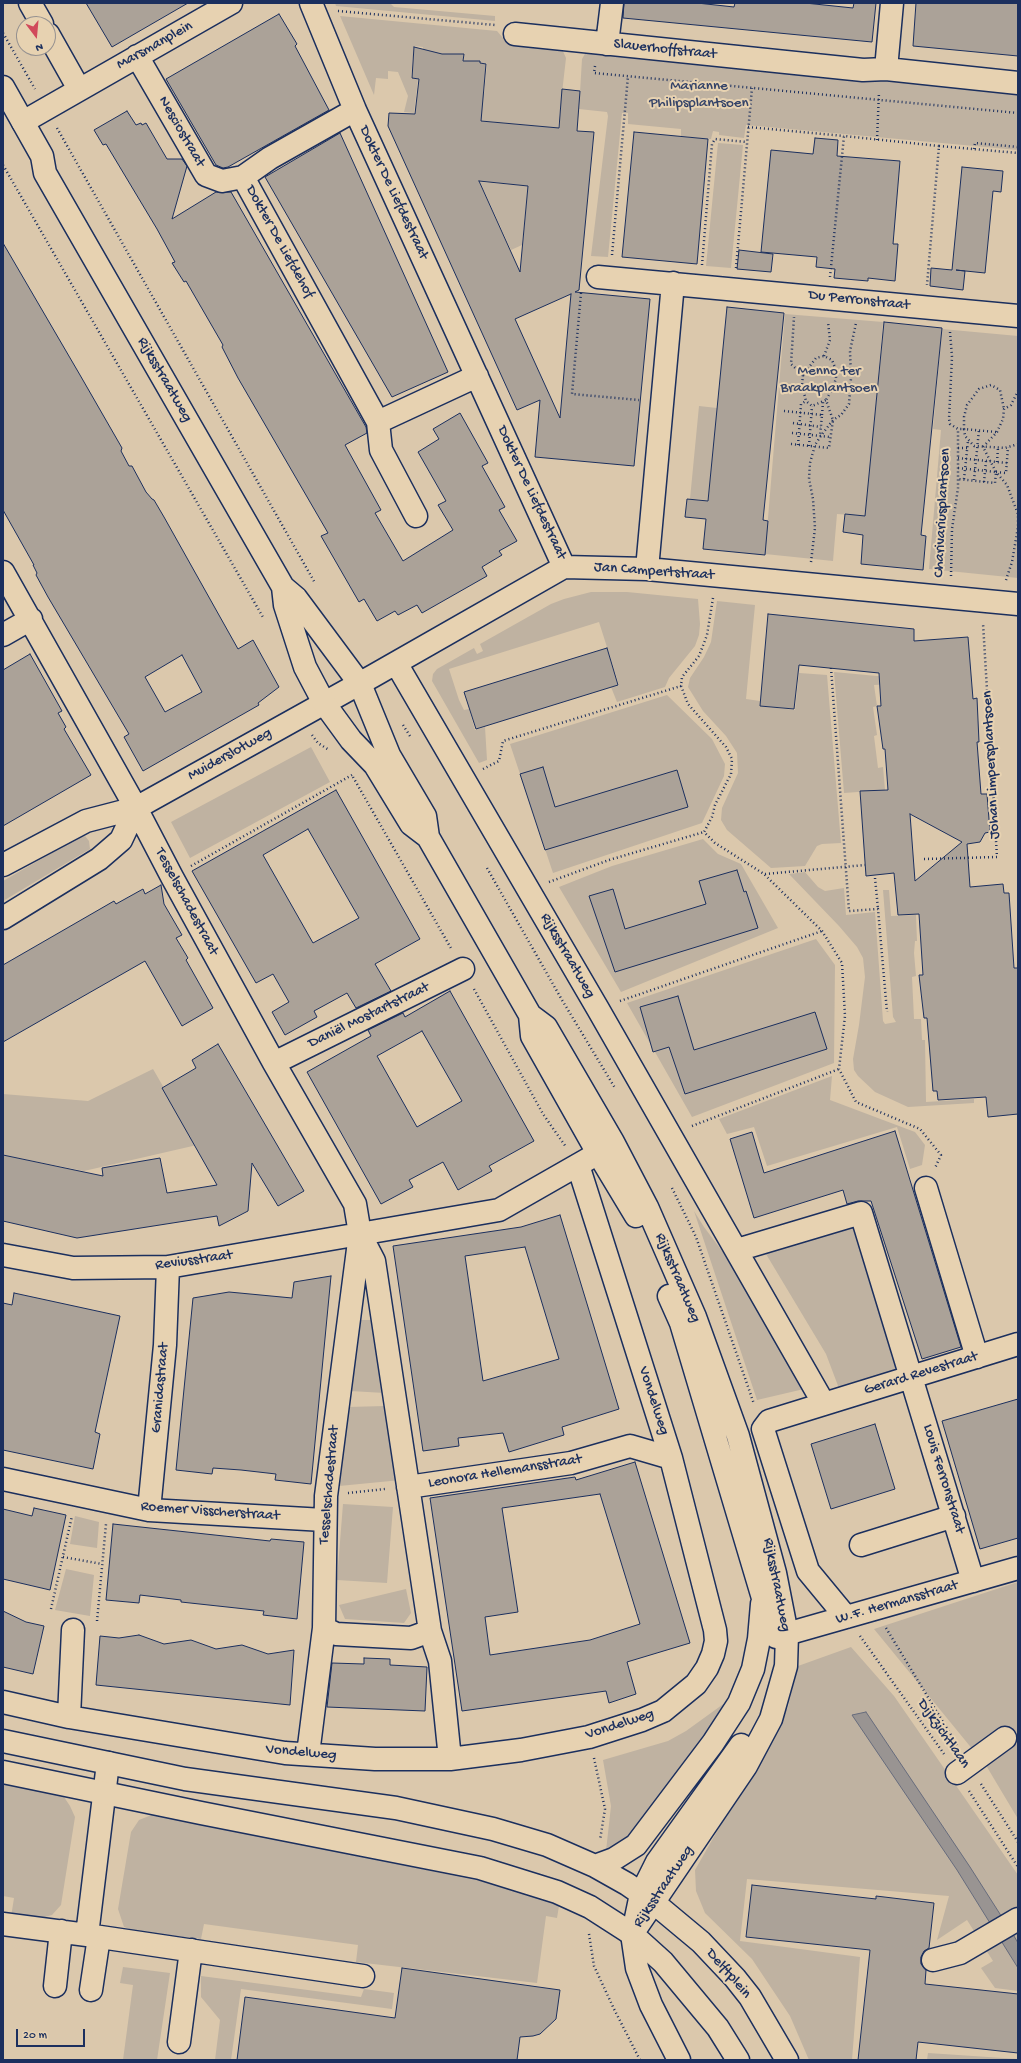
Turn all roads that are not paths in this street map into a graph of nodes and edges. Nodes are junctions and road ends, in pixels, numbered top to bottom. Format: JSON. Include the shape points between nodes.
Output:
{"nodes":[{"id":1,"x":30,"y":3,"type":"edge"},
{"id":2,"x":231,"y":3,"type":"edge"},
{"id":3,"x":612,"y":3,"type":"edge"},
{"id":4,"x":892,"y":3,"type":"edge"},
{"id":5,"x":312,"y":6,"type":"edge"},
{"id":6,"x":37,"y":16,"type":"edge"},
{"id":7,"x":515,"y":34,"type":"road end"},
{"id":8,"x":602,"y":44,"type":"junction"},
{"id":9,"x":56,"y":48,"type":"edge"},
{"id":10,"x":137,"y":56,"type":"junction"},
{"id":11,"x":886,"y":69,"type":"junction"},
{"id":12,"x":1018,"y":83,"type":"edge"},
{"id":13,"x":3,"y":87,"type":"edge"},
{"id":14,"x":79,"y":89,"type":"junction"},
{"id":15,"x":355,"y":110,"type":"junction"},
{"id":16,"x":13,"y":118,"type":"edge"},
{"id":17,"x":243,"y":177,"type":"junction"},
{"id":18,"x":604,"y":277,"type":"road end"},
{"id":19,"x":673,"y":283,"type":"junction"},
{"id":20,"x":1018,"y":316,"type":"edge"},
{"id":21,"x":477,"y":376,"type":"junction"},
{"id":22,"x":378,"y":422,"type":"junction"},
{"id":23,"x":416,"y":516,"type":"dead end"},
{"id":24,"x":564,"y":567,"type":"junction"},
{"id":25,"x":646,"y":569,"type":"junction"},
{"id":26,"x":3,"y":572,"type":"edge"},
{"id":27,"x":283,"y":587,"type":"junction"},
{"id":28,"x":1018,"y":604,"type":"edge"},
{"id":29,"x":31,"y":619,"type":"junction"},
{"id":30,"x":3,"y":635,"type":"edge"},
{"id":31,"x":396,"y":664,"type":"junction"},
{"id":32,"x":360,"y":684,"type":"junction"},
{"id":33,"x":324,"y":703,"type":"junction"},
{"id":34,"x":136,"y":808,"type":"junction"},
{"id":35,"x":428,"y":837,"type":"junction"},
{"id":36,"x":3,"y":865,"type":"edge"},
{"id":37,"x":3,"y":918,"type":"edge"},
{"id":38,"x":463,"y":969,"type":"road end"},
{"id":39,"x":274,"y":1063,"type":"junction"},
{"id":40,"x":605,"y":1147,"type":"junction"},
{"id":41,"x":578,"y":1165,"type":"junction"},
{"id":42,"x":926,"y":1188,"type":"road end"},
{"id":43,"x":360,"y":1234,"type":"junction"},
{"id":44,"x":737,"y":1250,"type":"junction"},
{"id":45,"x":3,"y":1256,"type":"edge"},
{"id":46,"x":168,"y":1267,"type":"junction"},
{"id":47,"x":1018,"y":1344,"type":"edge"},
{"id":48,"x":977,"y":1357,"type":"junction"},
{"id":49,"x":912,"y":1378,"type":"junction"},
{"id":50,"x":824,"y":1404,"type":"junction"},
{"id":51,"x":671,"y":1458,"type":"junction"},
{"id":52,"x":3,"y":1479,"type":"edge"},
{"id":53,"x":408,"y":1487,"type":"junction"},
{"id":54,"x":149,"y":1510,"type":"junction"},
{"id":55,"x":954,"y":1516,"type":"junction"},
{"id":56,"x":324,"y":1520,"type":"junction"},
{"id":57,"x":861,"y":1545,"type":"dead end"},
{"id":58,"x":1018,"y":1568,"type":"edge"},
{"id":59,"x":973,"y":1581,"type":"junction"},
{"id":60,"x":763,"y":1598,"type":"junction"},
{"id":61,"x":846,"y":1617,"type":"junction"},
{"id":62,"x":324,"y":1628,"type":"junction"},
{"id":63,"x":73,"y":1630,"type":"dead end"},
{"id":64,"x":430,"y":1631,"type":"junction"},
{"id":65,"x":781,"y":1636,"type":"junction"},
{"id":66,"x":3,"y":1702,"type":"edge"},
{"id":67,"x":70,"y":1717,"type":"junction"},
{"id":68,"x":1005,"y":1738,"type":"dead end"},
{"id":69,"x":3,"y":1741,"type":"edge"},
{"id":70,"x":308,"y":1754,"type":"junction"},
{"id":71,"x":450,"y":1759,"type":"junction"},
{"id":72,"x":108,"y":1764,"type":"junction"},
{"id":73,"x":963,"y":1769,"type":"road end"},
{"id":74,"x":3,"y":1772,"type":"edge"},
{"id":75,"x":104,"y":1793,"type":"junction"},
{"id":76,"x":595,"y":1866,"type":"junction"},
{"id":77,"x":647,"y":1898,"type":"junction"},
{"id":78,"x":1014,"y":1922,"type":"edge"},
{"id":79,"x":3,"y":1924,"type":"edge"},
{"id":80,"x":62,"y":1931,"type":"junction"},
{"id":81,"x":632,"y":1934,"type":"junction"},
{"id":82,"x":93,"y":1936,"type":"junction"},
{"id":83,"x":191,"y":1950,"type":"junction"},
{"id":84,"x":933,"y":1960,"type":"dead end"},
{"id":85,"x":363,"y":1976,"type":"dead end"},
{"id":86,"x":55,"y":1986,"type":"dead end"},
{"id":87,"x":91,"y":1990,"type":"dead end"},
{"id":88,"x":179,"y":2042,"type":"dead end"},
{"id":89,"x":679,"y":2060,"type":"edge"},
{"id":90,"x":738,"y":2060,"type":"edge"},
{"id":91,"x":787,"y":2060,"type":"edge"}],
"edges":[{"from":1,"to":6,"type":"street"},
{"from":2,"to":10,"type":"street","name":"Marsmanplein"},
{"from":3,"to":8,"type":"street"},
{"from":4,"to":11,"type":"street"},
{"from":5,"to":15,"type":"street","name":"Dokter De Liefdestraat"},
{"from":7,"to":8,"type":"street","name":"Slauerhoffstraat"},
{"from":8,"to":11,"type":"street","name":"Slauerhoffstraat","via":[[863,70]]},
{"from":9,"to":14,"type":"street"},
{"from":10,"to":14,"type":"street","name":"Marsmanplein"},
{"from":10,"to":17,"type":"street","name":"Nesciostraat","via":[[206,175],[222,181]]},
{"from":11,"to":12,"type":"street","name":"Slauerhoffstraat"},
{"from":13,"to":16,"type":"street","name":"Rijksstraatweg"},
{"from":14,"to":16,"type":"street","name":"Marsmanplein"},
{"from":15,"to":17,"type":"street","name":"Dokter De Liefdehof","via":[[270,158]]},
{"from":15,"to":21,"type":"street","name":"Dokter De Liefdestraat"},
{"from":16,"to":27,"type":"street","name":"Rijksstraatweg","via":[[31,163],[45,173]]},
{"from":17,"to":22,"type":"street","name":"Dokter De Liefdehof"},
{"from":18,"to":19,"type":"street","name":"Du Perronstraat"},
{"from":19,"to":20,"type":"street","name":"Du Perronstraat"},
{"from":19,"to":25,"type":"street"},
{"from":21,"to":22,"type":"street"},
{"from":21,"to":24,"type":"street","name":"Dokter De Liefdestraat"},
{"from":22,"to":23,"type":"street","via":[[381,450]]},
{"from":24,"to":25,"type":"street","name":"Jan Campertstraat"},
{"from":24,"to":31,"type":"street"},
{"from":25,"to":28,"type":"street","name":"Jan Campertstraat"},
{"from":26,"to":29,"type":"street","name":"Tesselschadestraat"},
{"from":27,"to":32,"type":"street","name":"Rijksstraatweg","via":[[296,598]]},
{"from":27,"to":33,"type":"street","name":"Rijksstraatweg","via":[[285,605],[305,667]]},
{"from":29,"to":30,"type":"street"},
{"from":29,"to":34,"type":"street","name":"Tesselschadestraat"},
{"from":31,"to":32,"type":"street"},
{"from":31,"to":44,"type":"street","name":"Rijksstraatweg"},
{"from":32,"to":33,"type":"street"},
{"from":32,"to":35,"type":"street","name":"Rijksstraatweg","via":[[390,755],[425,816]]},
{"from":33,"to":34,"type":"street","name":"Muiderslotweg"},
{"from":33,"to":35,"type":"street","name":"Rijksstraatweg","via":[[351,740],[374,765],[411,824]]},
{"from":34,"to":36,"type":"street","name":"Muiderslotweg","via":[[86,821]]},
{"from":34,"to":37,"type":"street","via":[[122,840],[98,859]]},
{"from":34,"to":39,"type":"street","name":"Tesselschadestraat"},
{"from":35,"to":40,"type":"street","name":"Rijksstraatweg","via":[[530,1015],[546,1027]]},
{"from":38,"to":39,"type":"street","name":"Daniël Mostartstraat"},
{"from":39,"to":43,"type":"street","name":"Tesselschadestraat","via":[[355,1204]]},
{"from":40,"to":41,"type":"street"},
{"from":40,"to":60,"type":"street","name":"Rijksstraatweg","via":[[681,1323]]},
{"from":40,"to":65,"type":"street","name":"Rijksstraatweg","via":[[647,1207],[695,1317],[735,1429],[762,1521]]},
{"from":41,"to":43,"type":"street","name":"Reviusstraat","via":[[499,1210]]},
{"from":41,"to":51,"type":"street","name":"Vondelweg"},
{"from":42,"to":48,"type":"street"},
{"from":43,"to":46,"type":"street","name":"Reviusstraat"},
{"from":43,"to":53,"type":"street","name":"Tesselschadestraat","via":[[374,1261]]},
{"from":43,"to":56,"type":"street","name":"Tesselschadestraat"},
{"from":44,"to":49,"type":"street","via":[[861,1213]]},
{"from":44,"to":50,"type":"street","name":"Rijksstraatweg"},
{"from":45,"to":46,"type":"street","name":"Reviusstraat","via":[[73,1268]]},
{"from":46,"to":54,"type":"street","name":"Granidastraat","via":[[165,1345]]},
{"from":47,"to":48,"type":"street","name":"Gerard Revestraat"},
{"from":48,"to":49,"type":"street","name":"Gerard Revestraat"},
{"from":49,"to":50,"type":"street","name":"Gerard Revestraat"},
{"from":49,"to":55,"type":"street","name":"Louis Ferronstraat"},
{"from":50,"to":61,"type":"street","name":"Rijksstraatweg","via":[[770,1421],[763,1428],[808,1570]]},
{"from":51,"to":53,"type":"street","name":"Leonora Hellemansstraat","via":[[630,1446],[571,1463]]},
{"from":51,"to":71,"type":"street","name":"Vondelweg","via":[[715,1630],[713,1654],[696,1684],[663,1710],[642,1720],[604,1732],[521,1750]]},
{"from":52,"to":54,"type":"street","name":"Roemer Visscherstraat"},
{"from":53,"to":64,"type":"street","name":"Tesselschadestraat"},
{"from":54,"to":56,"type":"street","name":"Roemer Visscherstraat"},
{"from":55,"to":57,"type":"street"},
{"from":55,"to":59,"type":"street","name":"Louis Ferronstraat"},
{"from":56,"to":62,"type":"street","name":"Tesselschadestraat"},
{"from":58,"to":59,"type":"street","name":"W.F. Hermansstraat"},
{"from":59,"to":61,"type":"street","name":"W.F. Hermansstraat"},
{"from":60,"to":65,"type":"street","name":"Rijksstraatweg"},
{"from":60,"to":76,"type":"street","name":"Rijksstraatweg","via":[[753,1669],[739,1703],[713,1743],[636,1845],[614,1859]]},
{"from":61,"to":65,"type":"street","name":"W.F. Hermansstraat"},
{"from":62,"to":64,"type":"street","via":[[336,1634],[411,1638]]},
{"from":62,"to":70,"type":"street","name":"Tesselschadestraat"},
{"from":63,"to":67,"type":"street"},
{"from":64,"to":71,"type":"street","name":"Tesselschadestraat","via":[[440,1661]]},
{"from":65,"to":77,"type":"street","name":"Rijksstraatweg","via":[[786,1666],[772,1719],[746,1766]]},
{"from":66,"to":67,"type":"street","name":"Vondelweg"},
{"from":67,"to":70,"type":"street","name":"Vondelweg","via":[[285,1753]]},
{"from":68,"to":73,"type":"street"},
{"from":69,"to":72,"type":"street"},
{"from":70,"to":71,"type":"street","name":"Vondelweg","via":[[375,1759]]},
{"from":72,"to":75,"type":"street"},
{"from":72,"to":76,"type":"street","via":[[185,1779],[396,1808],[445,1818],[540,1843]]},
{"from":74,"to":75,"type":"street"},
{"from":75,"to":81,"type":"street","via":[[480,1868],[557,1892],[590,1907]]},
{"from":75,"to":82,"type":"street"},
{"from":76,"to":77,"type":"street"},
{"from":77,"to":81,"type":"street","name":"Rijksstraatweg"},
{"from":77,"to":91,"type":"street","name":"Delftplein","via":[[701,1942],[735,1978]]},
{"from":78,"to":84,"type":"street","via":[[960,1953]]},
{"from":79,"to":80,"type":"street"},
{"from":80,"to":82,"type":"street"},
{"from":80,"to":86,"type":"street"},
{"from":81,"to":89,"type":"street","via":[[637,1968],[651,2005]]},
{"from":81,"to":90,"type":"street","via":[[663,1962],[699,2003]]},
{"from":82,"to":83,"type":"street"},
{"from":82,"to":87,"type":"street"},
{"from":83,"to":85,"type":"street"},
{"from":83,"to":88,"type":"street"}]}
